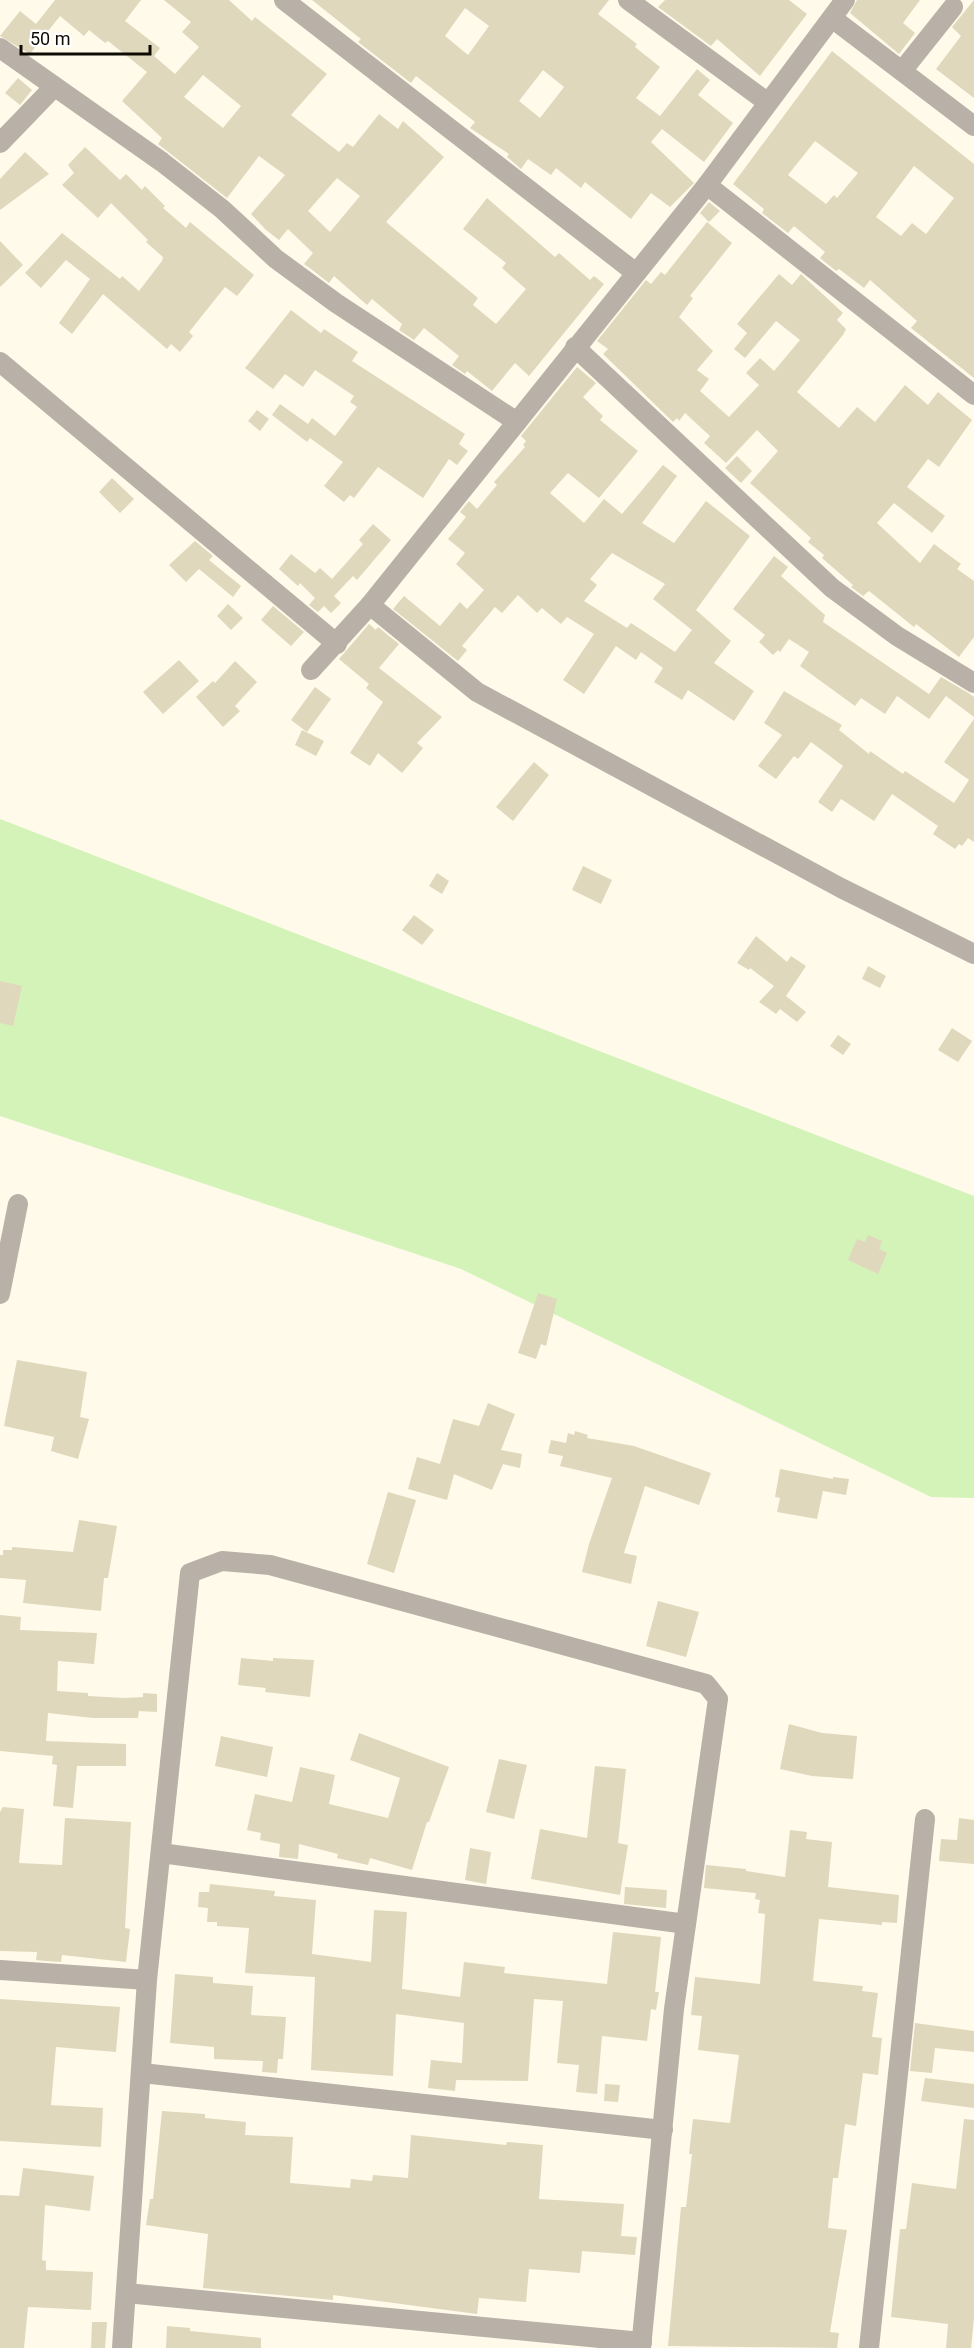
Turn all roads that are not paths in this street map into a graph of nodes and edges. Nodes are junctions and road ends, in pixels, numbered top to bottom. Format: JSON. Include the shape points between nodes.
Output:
{"nodes":[{"id":1,"x":284,"y":0,"type":"edge"},
{"id":2,"x":628,"y":0,"type":"edge"},
{"id":3,"x":845,"y":0,"type":"edge"},
{"id":4,"x":953,"y":7,"type":"dead end"},
{"id":5,"x":832,"y":18,"type":"junction"},
{"id":6,"x":0,"y":48,"type":"edge"},
{"id":7,"x":902,"y":70,"type":"junction"},
{"id":8,"x":54,"y":87,"type":"junction"},
{"id":9,"x":767,"y":102,"type":"junction"},
{"id":10,"x":974,"y":126,"type":"edge"},
{"id":11,"x":0,"y":143,"type":"edge"},
{"id":12,"x":707,"y":185,"type":"junction"},
{"id":13,"x":636,"y":273,"type":"junction"},
{"id":14,"x":575,"y":347,"type":"junction"},
{"id":15,"x":0,"y":362,"type":"edge"},
{"id":16,"x":974,"y":395,"type":"edge"},
{"id":17,"x":517,"y":422,"type":"junction"},
{"id":18,"x":370,"y":605,"type":"junction"},
{"id":19,"x":337,"y":644,"type":"junction"},
{"id":20,"x":311,"y":670,"type":"dead end"},
{"id":21,"x":974,"y":683,"type":"edge"},
{"id":22,"x":974,"y":954,"type":"edge"},
{"id":23,"x":18,"y":1204,"type":"dead end"},
{"id":24,"x":0,"y":1294,"type":"edge"},
{"id":25,"x":925,"y":1819,"type":"dead end"},
{"id":26,"x":161,"y":1853,"type":"junction"},
{"id":27,"x":686,"y":1923,"type":"junction"},
{"id":28,"x":0,"y":1970,"type":"edge"},
{"id":29,"x":147,"y":1980,"type":"junction"},
{"id":30,"x":142,"y":2073,"type":"junction"},
{"id":31,"x":663,"y":2130,"type":"junction"},
{"id":32,"x":126,"y":2293,"type":"junction"},
{"id":33,"x":642,"y":2345,"type":"edge"},
{"id":34,"x":122,"y":2348,"type":"edge"},
{"id":35,"x":869,"y":2348,"type":"edge"}],
"edges":[{"from":1,"to":13,"type":"street"},
{"from":2,"to":9,"type":"street"},
{"from":3,"to":5,"type":"street"},
{"from":4,"to":7,"type":"street"},
{"from":5,"to":7,"type":"street"},
{"from":5,"to":9,"type":"street"},
{"from":6,"to":8,"type":"street"},
{"from":7,"to":10,"type":"street"},
{"from":8,"to":11,"type":"street"},
{"from":8,"to":17,"type":"street","via":[[162,162],[222,209],[276,259],[336,303]]},
{"from":9,"to":12,"type":"street"},
{"from":12,"to":13,"type":"street"},
{"from":12,"to":16,"type":"street"},
{"from":13,"to":14,"type":"street"},
{"from":14,"to":17,"type":"street"},
{"from":14,"to":21,"type":"street","via":[[832,588],[897,636]]},
{"from":15,"to":19,"type":"street"},
{"from":17,"to":18,"type":"street"},
{"from":18,"to":19,"type":"street"},
{"from":18,"to":22,"type":"street","via":[[477,692],[841,888]]},
{"from":19,"to":20,"type":"street"},
{"from":23,"to":24,"type":"street"},
{"from":25,"to":35,"type":"street"},
{"from":26,"to":27,"type":"street"},
{"from":26,"to":27,"type":"street","via":[[190,1573],[222,1561],[270,1565],[706,1684],[718,1699]]},
{"from":26,"to":29,"type":"street"},
{"from":27,"to":31,"type":"street"},
{"from":28,"to":29,"type":"street"},
{"from":29,"to":30,"type":"street"},
{"from":30,"to":31,"type":"street"},
{"from":30,"to":32,"type":"street"},
{"from":31,"to":33,"type":"street"},
{"from":32,"to":33,"type":"street"},
{"from":32,"to":34,"type":"street"}]}
